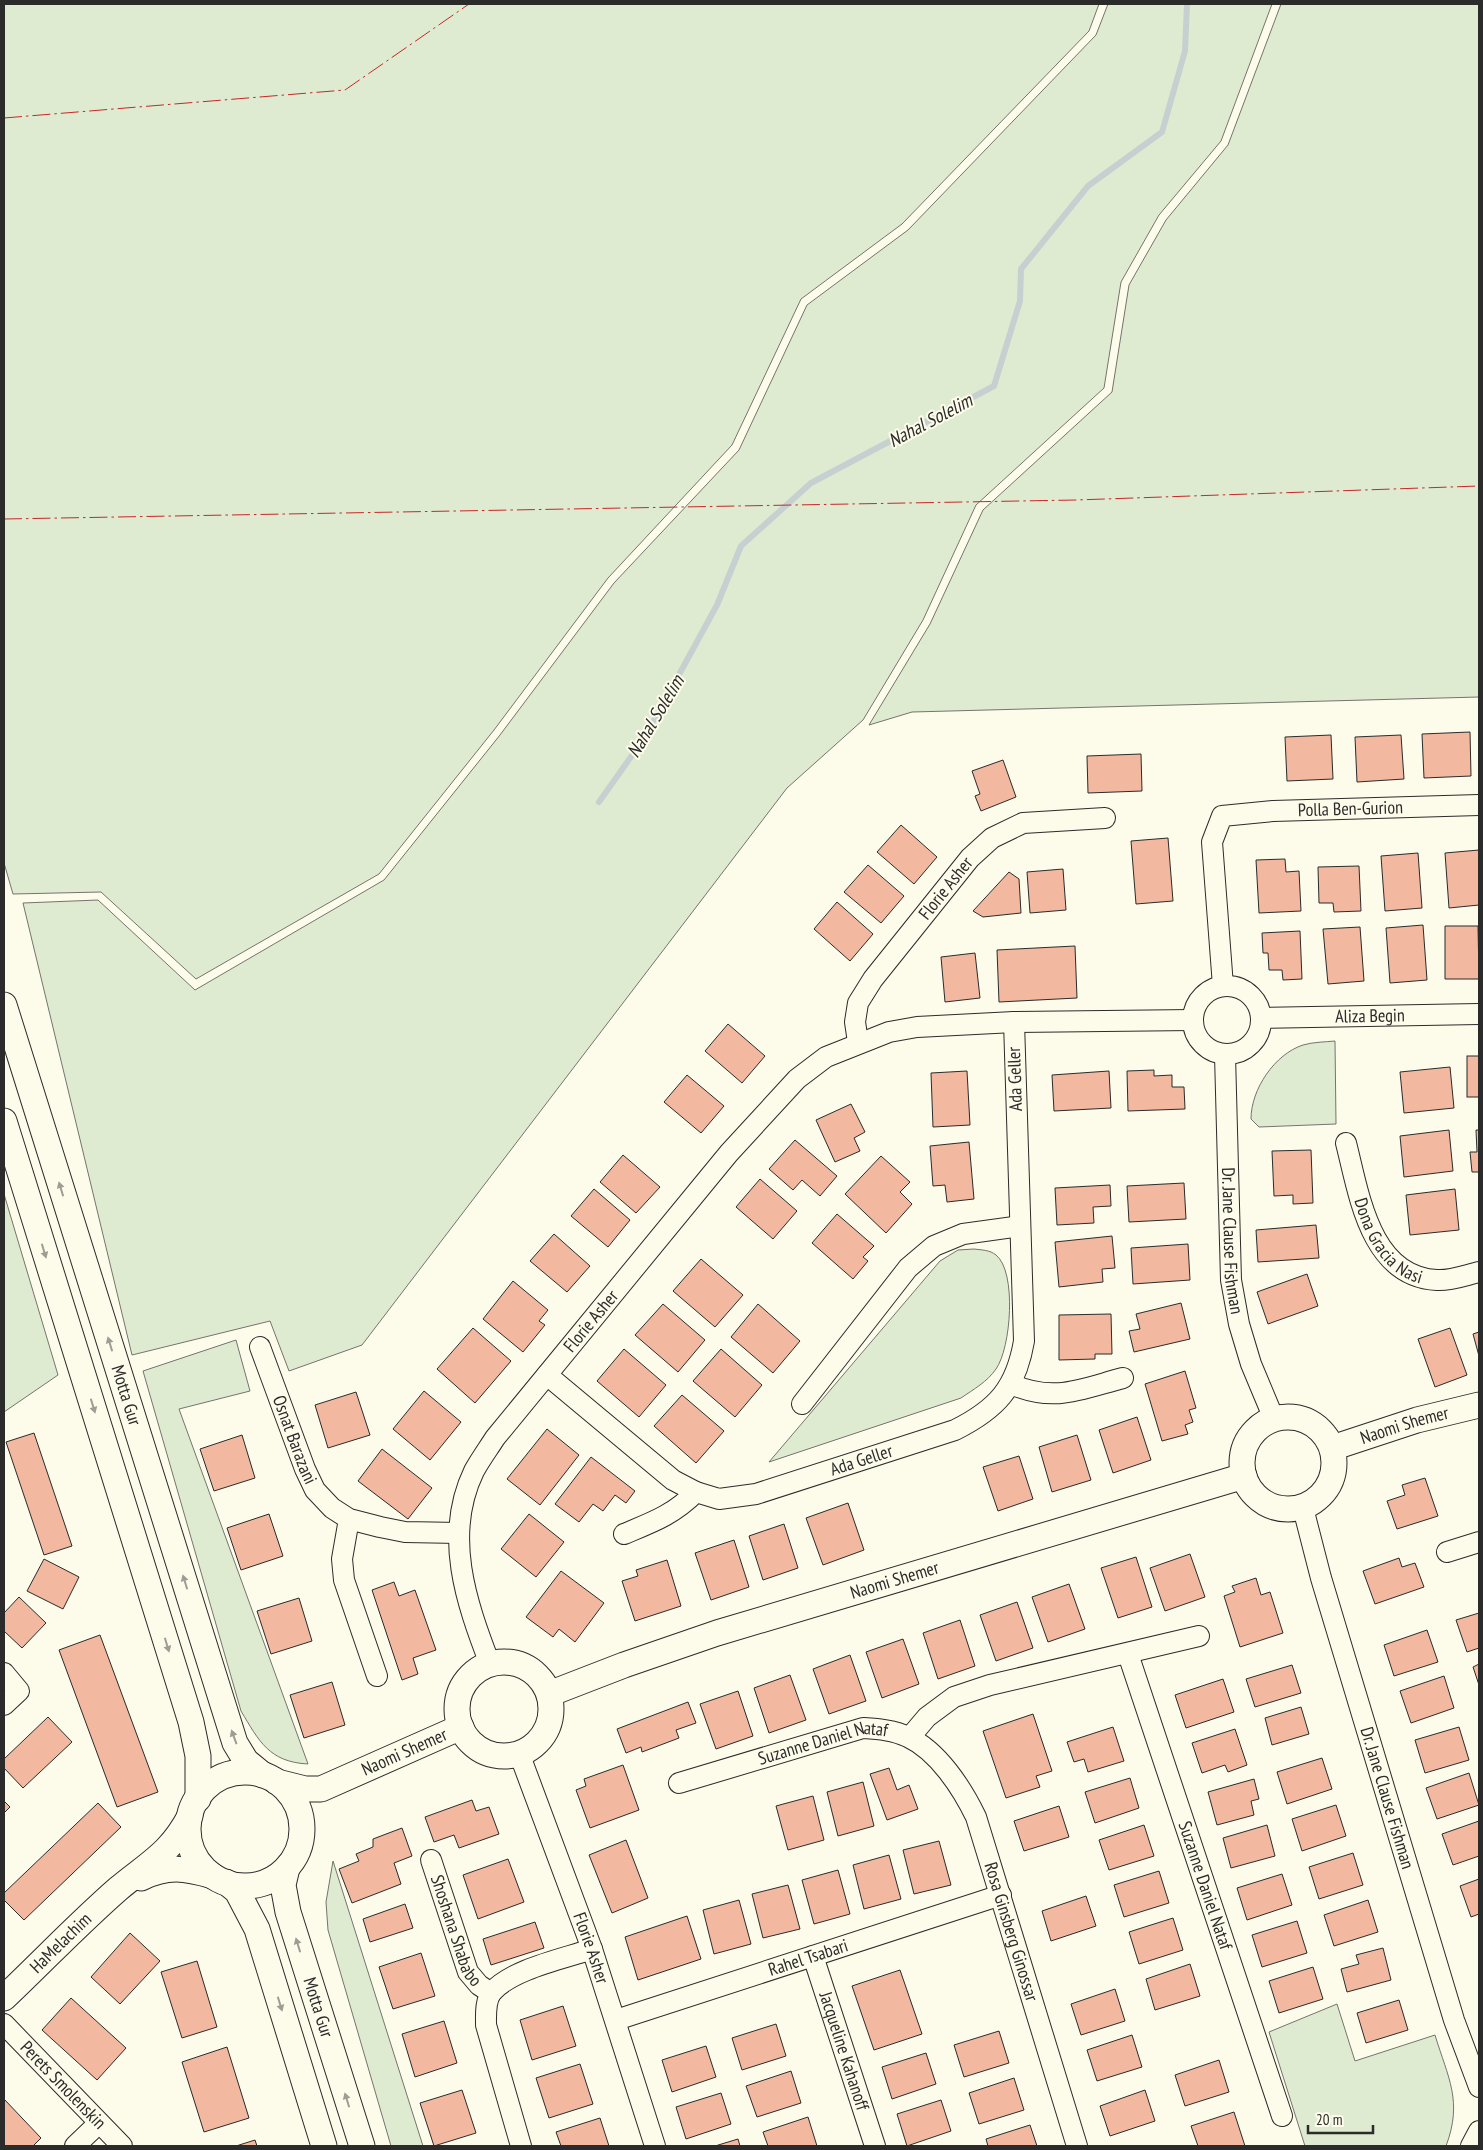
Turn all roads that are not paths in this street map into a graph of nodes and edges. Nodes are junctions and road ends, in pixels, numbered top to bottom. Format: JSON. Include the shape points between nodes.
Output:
{"nodes":[{"id":1,"x":1479,"y":805,"type":"edge"},
{"id":2,"x":1105,"y":818,"type":"dead end"},
{"id":3,"x":1223,"y":986,"type":"junction"},
{"id":4,"x":4,"y":1005,"type":"edge"},
{"id":5,"x":1479,"y":1014,"type":"edge"},
{"id":6,"x":1261,"y":1018,"type":"junction"},
{"id":7,"x":1193,"y":1020,"type":"junction"},
{"id":8,"x":1014,"y":1022,"type":"junction"},
{"id":9,"x":858,"y":1042,"type":"junction"},
{"id":10,"x":1225,"y":1055,"type":"junction"},
{"id":11,"x":4,"y":1121,"type":"edge"},
{"id":12,"x":1346,"y":1143,"type":"dead end"},
{"id":13,"x":1020,"y":1226,"type":"junction"},
{"id":14,"x":1479,"y":1272,"type":"edge"},
{"id":15,"x":260,"y":1347,"type":"dead end"},
{"id":16,"x":546,"y":1376,"type":"junction"},
{"id":17,"x":1124,"y":1378,"type":"dead end"},
{"id":18,"x":1011,"y":1384,"type":"junction"},
{"id":19,"x":802,"y":1404,"type":"dead end"},
{"id":20,"x":1479,"y":1405,"type":"edge"},
{"id":21,"x":1274,"y":1419,"type":"junction"},
{"id":22,"x":1332,"y":1448,"type":"junction"},
{"id":23,"x":1244,"y":1476,"type":"junction"},
{"id":24,"x":696,"y":1492,"type":"junction"},
{"id":25,"x":1302,"y":1508,"type":"junction"},
{"id":26,"x":349,"y":1519,"type":"junction"},
{"id":27,"x":458,"y":1532,"type":"junction"},
{"id":28,"x":624,"y":1534,"type":"dead end"},
{"id":29,"x":1479,"y":1542,"type":"edge"},
{"id":30,"x":1447,"y":1552,"type":"dead end"},
{"id":31,"x":1199,"y":1636,"type":"dead end"},
{"id":32,"x":1128,"y":1654,"type":"junction"},
{"id":33,"x":490,"y":1664,"type":"junction"},
{"id":34,"x":4,"y":1673,"type":"edge"},
{"id":35,"x":377,"y":1676,"type":"dead end"},
{"id":36,"x":549,"y":1694,"type":"junction"},
{"id":37,"x":4,"y":1705,"type":"edge"},
{"id":38,"x":461,"y":1727,"type":"junction"},
{"id":39,"x":910,"y":1737,"type":"junction"},
{"id":40,"x":519,"y":1753,"type":"junction"},
{"id":41,"x":349,"y":1778,"type":"junction"},
{"id":42,"x":270,"y":1779,"type":"junction"},
{"id":43,"x":679,"y":1783,"type":"dead end"},
{"id":44,"x":194,"y":1807,"type":"junction"},
{"id":45,"x":302,"y":1834,"type":"junction"},
{"id":46,"x":431,"y":1860,"type":"dead end"},
{"id":47,"x":287,"y":1868,"type":"junction"},
{"id":48,"x":219,"y":1879,"type":"junction"},
{"id":49,"x":119,"y":1889,"type":"junction"},
{"id":50,"x":1001,"y":1895,"type":"junction"},
{"id":51,"x":592,"y":1949,"type":"junction"},
{"id":52,"x":813,"y":1956,"type":"junction"},
{"id":53,"x":491,"y":1993,"type":"junction"},
{"id":54,"x":4,"y":1998,"type":"edge"},
{"id":55,"x":616,"y":2020,"type":"junction"},
{"id":56,"x":4,"y":2024,"type":"edge"},
{"id":57,"x":1479,"y":2086,"type":"edge"},
{"id":58,"x":1282,"y":2116,"type":"dead end"},
{"id":59,"x":99,"y":2123,"type":"junction"},
{"id":60,"x":1479,"y":2131,"type":"edge"},
{"id":61,"x":75,"y":2146,"type":"edge"},
{"id":62,"x":122,"y":2146,"type":"edge"},
{"id":63,"x":324,"y":2146,"type":"edge"},
{"id":64,"x":362,"y":2146,"type":"edge"},
{"id":65,"x":521,"y":2146,"type":"edge"},
{"id":66,"x":655,"y":2146,"type":"edge"},
{"id":67,"x":875,"y":2146,"type":"edge"},
{"id":68,"x":1077,"y":2146,"type":"edge"},
{"id":69,"x":1472,"y":2146,"type":"edge"}],
"edges":[{"from":1,"to":3,"type":"street","name":"Polla Ben-Gurion","via":[[1272,811],[1222,816],[1212,842]]},
{"from":2,"to":9,"type":"street","name":"Florie Asher","via":[[1023,823],[985,844],[970,858],[858,1002],[855,1022]]},
{"from":3,"to":6,"type":"street","via":[[1245,990],[1254,998]]},
{"from":3,"to":7,"type":"street","via":[[1204,994],[1196,1003]]},
{"from":42,"to":4,"type":"street","name":"Motta Gur","one_way":true,"via":[[246,1761],[235,1743]]},
{"from":5,"to":6,"type":"street","name":"Aliza Begin"},
{"from":6,"to":10,"type":"street","via":[[1258,1035],[1248,1048],[1237,1054]]},
{"from":7,"to":8,"type":"street","name":"Florie Asher"},
{"from":7,"to":10,"type":"street","via":[[1195,1035],[1202,1045]]},
{"from":8,"to":9,"type":"street","name":"Florie Asher","via":[[917,1027]]},
{"from":8,"to":13,"type":"street","name":"Ada Geller"},
{"from":9,"to":16,"type":"street","name":"Florie Asher","via":[[826,1057],[797,1079],[763,1113]]},
{"from":10,"to":21,"type":"street","name":"Dr. Jane Clause Fishman","via":[[1231,1280],[1244,1340]]},
{"from":11,"to":44,"type":"street","name":"Motta Gur","one_way":true,"via":[[192,1722],[198,1756]]},
{"from":12,"to":14,"type":"street","name":"Dona Gracia Nasi","via":[[1367,1224],[1388,1256],[1413,1276],[1438,1280]]},
{"from":13,"to":18,"type":"street","name":"Ada Geller","via":[[1024,1341],[1020,1366]]},
{"from":13,"to":19,"type":"street","via":[[963,1234],[934,1246],[908,1268]]},
{"from":15,"to":26,"type":"street","name":"Osnat Barazani","via":[[315,1490],[332,1508]]},
{"from":16,"to":24,"type":"street","name":"Ada Geller","via":[[652,1464]]},
{"from":16,"to":27,"type":"street","name":"Florie Asher","via":[[494,1438],[474,1471]]},
{"from":17,"to":18,"type":"street","via":[[1060,1395],[1042,1394]]},
{"from":18,"to":24,"type":"street","name":"Ada Geller","via":[[996,1405],[955,1430],[756,1494],[719,1499]]},
{"from":20,"to":22,"type":"street","name":"Naomi Shemer","via":[[1417,1420]]},
{"from":21,"to":22,"type":"street","via":[[1302,1419],[1315,1425]]},
{"from":21,"to":23,"type":"street","via":[[1261,1426],[1244,1448]]},
{"from":22,"to":25,"type":"street","via":[[1334,1470],[1326,1490],[1316,1501]]},
{"from":23,"to":25,"type":"street","via":[[1260,1501],[1288,1510]]},
{"from":23,"to":36,"type":"street","name":"Naomi Shemer","via":[[717,1633]]},
{"from":24,"to":28,"type":"street","via":[[664,1518]]},
{"from":25,"to":57,"type":"street","name":"Dr. Jane Clause Fishman","via":[[1449,2001]]},
{"from":26,"to":27,"type":"street","name":"Osnat Barazani","via":[[405,1532]]},
{"from":26,"to":35,"type":"street","via":[[342,1559],[344,1580]]},
{"from":27,"to":33,"type":"street","name":"Florie Asher","via":[[460,1575]]},
{"from":29,"to":30,"type":"street"},
{"from":31,"to":32,"type":"street","name":"Suzanne Daniel Nataf"},
{"from":32,"to":39,"type":"street","name":"Suzanne Daniel Nataf","via":[[990,1685],[954,1697],[927,1717]]},
{"from":32,"to":58,"type":"street","name":"Suzanne Daniel Nataf"},
{"from":33,"to":36,"type":"street","via":[[502,1662],[525,1666],[543,1682]]},
{"from":33,"to":38,"type":"street","via":[[469,1678],[462,1689],[458,1708]]},
{"from":34,"to":37,"type":"street","via":[[19,1691]]},
{"from":36,"to":40,"type":"street","via":[[548,1724],[537,1742]]},
{"from":38,"to":40,"type":"street","via":[[467,1737],[485,1751],[508,1755]]},
{"from":38,"to":41,"type":"street","name":"Naomi Shemer"},
{"from":39,"to":43,"type":"street","name":"Suzanne Daniel Nataf","via":[[887,1730],[862,1728]]},
{"from":39,"to":50,"type":"street","name":"Rosa Ginsberg Ginossar","via":[[951,1774],[965,1795],[976,1817]]},
{"from":40,"to":51,"type":"street","name":"Florie Asher"},
{"from":41,"to":42,"type":"street","name":"Naomi Shemer","via":[[322,1789],[305,1789]]},
{"from":41,"to":45,"type":"street","name":"Naomi Shemer","via":[[328,1792]]},
{"from":42,"to":44,"type":"street","via":[[244,1772],[226,1776],[210,1785]]},
{"from":42,"to":45,"type":"street","via":[[290,1794],[298,1809]]},
{"from":44,"to":48,"type":"street","via":[[188,1826],[191,1845],[199,1862]]},
{"from":44,"to":49,"type":"street","name":"HaMelachim","via":[[179,1837],[164,1854]]},
{"from":45,"to":47,"type":"street","via":[[297,1852]]},
{"from":46,"to":53,"type":"street","name":"Shoshana Shababo","via":[[468,1972]]},
{"from":47,"to":48,"type":"street","via":[[258,1884],[242,1886]]},
{"from":64,"to":47,"type":"street","name":"Motta Gur","one_way":true,"via":[[288,1912],[283,1885]]},
{"from":48,"to":49,"type":"street","name":"HaMelachim","via":[[186,1868],[171,1868]]},
{"from":48,"to":63,"type":"street","name":"Motta Gur","one_way":true,"via":[[237,1891],[257,1929]]},
{"from":49,"to":54,"type":"street","name":"HaMelachim"},
{"from":50,"to":52,"type":"street","name":"Rahel Tsabari"},
{"from":50,"to":68,"type":"street","name":"Rosa Ginsberg Ginossar"},
{"from":51,"to":53,"type":"street","name":"Shoshana Shababo","via":[[520,1974]]},
{"from":51,"to":55,"type":"street","name":"Florie Asher"},
{"from":52,"to":55,"type":"street","name":"Rahel Tsabari"},
{"from":52,"to":67,"type":"street","name":"Jacqueline Kahanoff"},
{"from":53,"to":65,"type":"street","name":"Shoshana Shababo","via":[[486,2007],[486,2025]]},
{"from":55,"to":66,"type":"street","name":"Florie Asher"},
{"from":56,"to":59,"type":"street","name":"Perets Smolenskin"},
{"from":59,"to":61,"type":"street"},
{"from":59,"to":62,"type":"street","name":"Perets Smolenskin"},
{"from":60,"to":69,"type":"street"}]}
